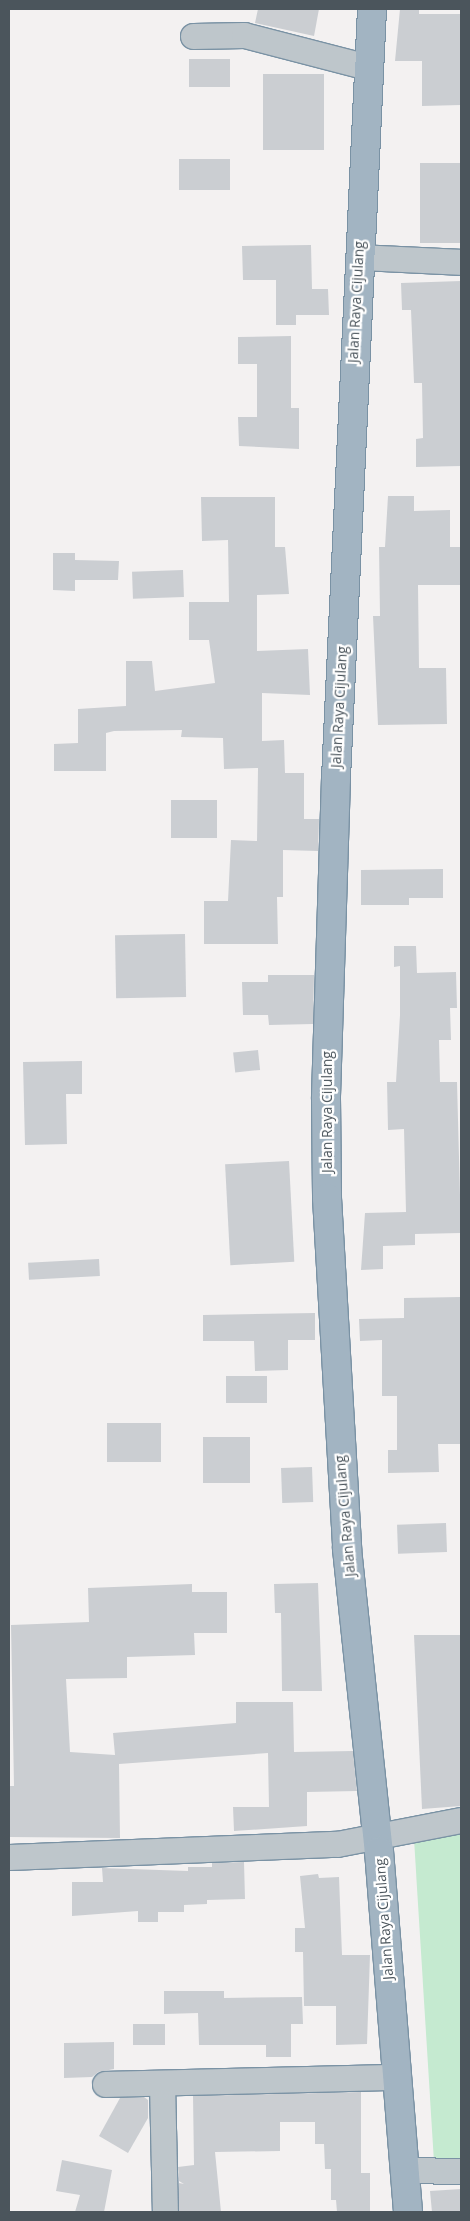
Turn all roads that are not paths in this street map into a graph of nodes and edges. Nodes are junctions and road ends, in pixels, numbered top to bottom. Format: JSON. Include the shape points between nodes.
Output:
{"nodes":[{"id":1,"x":372,"y":9,"type":"edge"},
{"id":2,"x":193,"y":36,"type":"dead end"},
{"id":3,"x":368,"y":67,"type":"junction"},
{"id":4,"x":359,"y":257,"type":"junction"},
{"id":5,"x":461,"y":262,"type":"edge"},
{"id":6,"x":461,"y":1820,"type":"edge"},
{"id":7,"x":378,"y":1837,"type":"junction"},
{"id":8,"x":9,"y":1857,"type":"edge"},
{"id":9,"x":397,"y":2077,"type":"junction"},
{"id":10,"x":162,"y":2083,"type":"junction"},
{"id":11,"x":105,"y":2084,"type":"dead end"},
{"id":12,"x":405,"y":2170,"type":"junction"},
{"id":13,"x":461,"y":2171,"type":"edge"},
{"id":14,"x":165,"y":2212,"type":"edge"},
{"id":15,"x":408,"y":2212,"type":"edge"}],
"edges":[{"from":1,"to":3,"type":"highway","name":"Jalan Raya Cijulang"},
{"from":2,"to":3,"type":"street","via":[[244,35]]},
{"from":3,"to":4,"type":"highway","name":"Jalan Raya Cijulang"},
{"from":4,"to":5,"type":"street"},
{"from":4,"to":7,"type":"highway","name":"Jalan Raya Cijulang","via":[[336,778],[327,1188],[347,1549]]},
{"from":6,"to":7,"type":"street"},
{"from":7,"to":8,"type":"street","via":[[338,1844]]},
{"from":7,"to":9,"type":"highway","name":"Jalan Raya Cijulang"},
{"from":9,"to":10,"type":"street"},
{"from":9,"to":12,"type":"highway","name":"Jalan Raya Cijulang"},
{"from":10,"to":11,"type":"street"},
{"from":10,"to":14,"type":"street"},
{"from":12,"to":13,"type":"street"},
{"from":12,"to":15,"type":"highway","name":"Jalan Raya Cijulang"}]}
